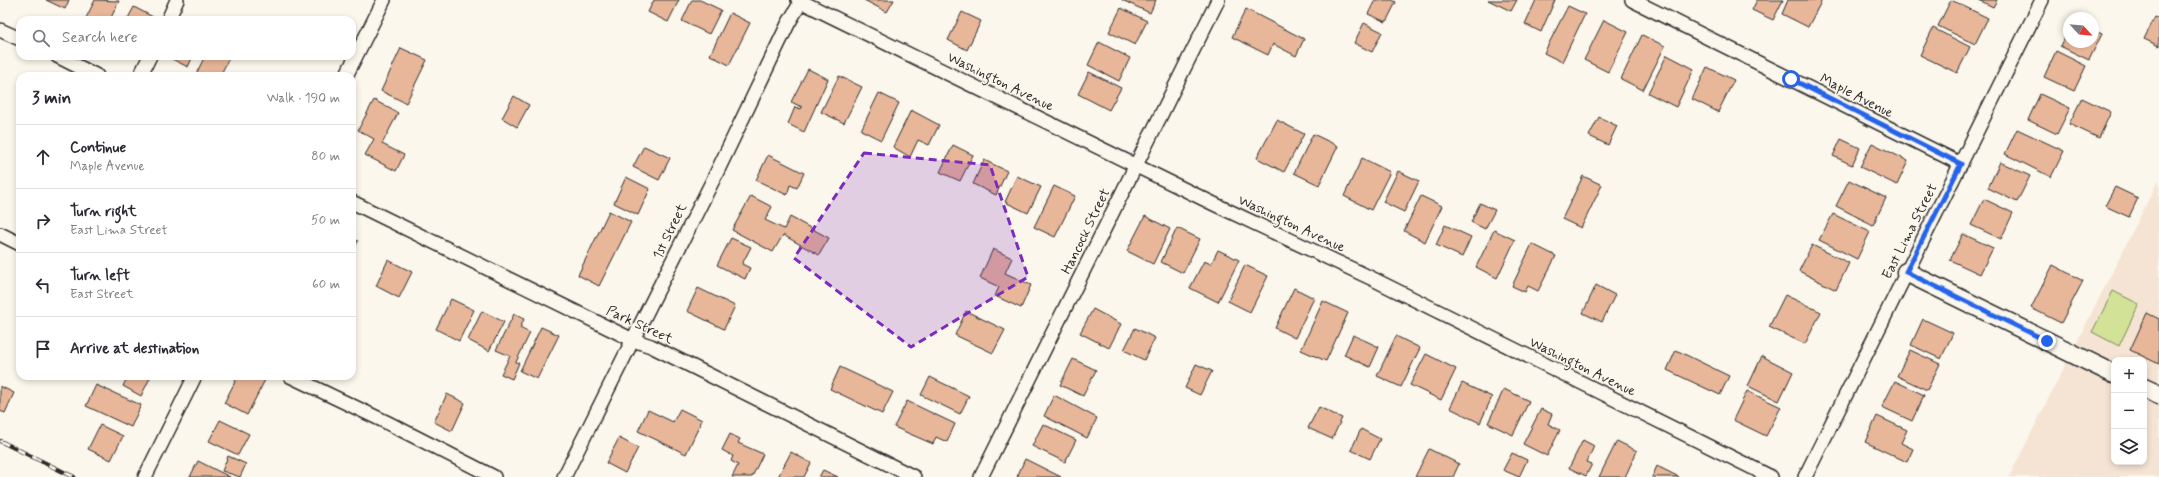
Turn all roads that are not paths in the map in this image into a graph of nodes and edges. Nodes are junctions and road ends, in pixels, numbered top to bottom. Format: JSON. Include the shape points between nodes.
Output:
{"nodes":[{"id":1,"x":178,"y":0,"type":"edge"},
{"id":2,"x":384,"y":0,"type":"edge"},
{"id":3,"x":1218,"y":0,"type":"edge"},
{"id":4,"x":1632,"y":0,"type":"edge"},
{"id":5,"x":2042,"y":0,"type":"edge"},
{"id":6,"x":800,"y":1,"type":"edge"},
{"id":7,"x":170,"y":16,"type":"edge"},
{"id":8,"x":0,"y":30,"type":"edge"},
{"id":9,"x":16,"y":37,"type":"edge"},
{"id":10,"x":356,"y":56,"type":"edge"},
{"id":11,"x":65,"y":60,"type":"edge"},
{"id":12,"x":148,"y":60,"type":"edge"},
{"id":13,"x":354,"y":60,"type":"edge"},
{"id":14,"x":89,"y":72,"type":"edge"},
{"id":15,"x":142,"y":72,"type":"edge"},
{"id":16,"x":348,"y":72,"type":"edge"},
{"id":17,"x":1961,"y":164,"type":"junction"},
{"id":18,"x":1135,"y":165,"type":"junction"},
{"id":19,"x":356,"y":204,"type":"edge"},
{"id":20,"x":0,"y":234,"type":"edge"},
{"id":21,"x":16,"y":242,"type":"edge"},
{"id":22,"x":1906,"y":272,"type":"junction"},
{"id":23,"x":633,"y":340,"type":"junction"},
{"id":24,"x":2111,"y":373,"type":"edge"},
{"id":25,"x":193,"y":380,"type":"edge"},
{"id":26,"x":298,"y":380,"type":"edge"},
{"id":27,"x":2147,"y":389,"type":"edge"},
{"id":28,"x":2159,"y":395,"type":"edge"},
{"id":29,"x":144,"y":477,"type":"edge"},
{"id":30,"x":494,"y":477,"type":"edge"},
{"id":31,"x":564,"y":477,"type":"edge"},
{"id":32,"x":914,"y":477,"type":"edge"},
{"id":33,"x":981,"y":477,"type":"edge"},
{"id":34,"x":1771,"y":477,"type":"edge"},
{"id":35,"x":1805,"y":477,"type":"edge"}],
"edges":[{"from":1,"to":7,"type":"street"},
{"from":2,"to":10,"type":"street"},
{"from":3,"to":18,"type":"street","name":"Hancock Street"},
{"from":4,"to":17,"type":"street","name":"Maple Avenue"},
{"from":5,"to":17,"type":"street","name":"East Lima Street"},
{"from":6,"to":18,"type":"street","name":"Washington Avenue"},
{"from":6,"to":23,"type":"street","name":"1st Street"},
{"from":8,"to":9,"type":"street"},
{"from":11,"to":14,"type":"street"},
{"from":12,"to":15,"type":"street"},
{"from":13,"to":16,"type":"street"},
{"from":17,"to":22,"type":"street","name":"East Lima Street"},
{"from":18,"to":33,"type":"street","name":"Hancock Street"},
{"from":18,"to":34,"type":"street","name":"Washington Avenue","via":[[1373,279]]},
{"from":19,"to":23,"type":"street","name":"Park Street"},
{"from":20,"to":21,"type":"street"},
{"from":22,"to":24,"type":"street"},
{"from":22,"to":35,"type":"street","name":"East Lima Street"},
{"from":23,"to":31,"type":"street","name":"1st Street"},
{"from":23,"to":32,"type":"street","name":"Park Street","via":[[651,346]]},
{"from":25,"to":29,"type":"street"},
{"from":26,"to":30,"type":"street"},
{"from":27,"to":28,"type":"street"}]}
